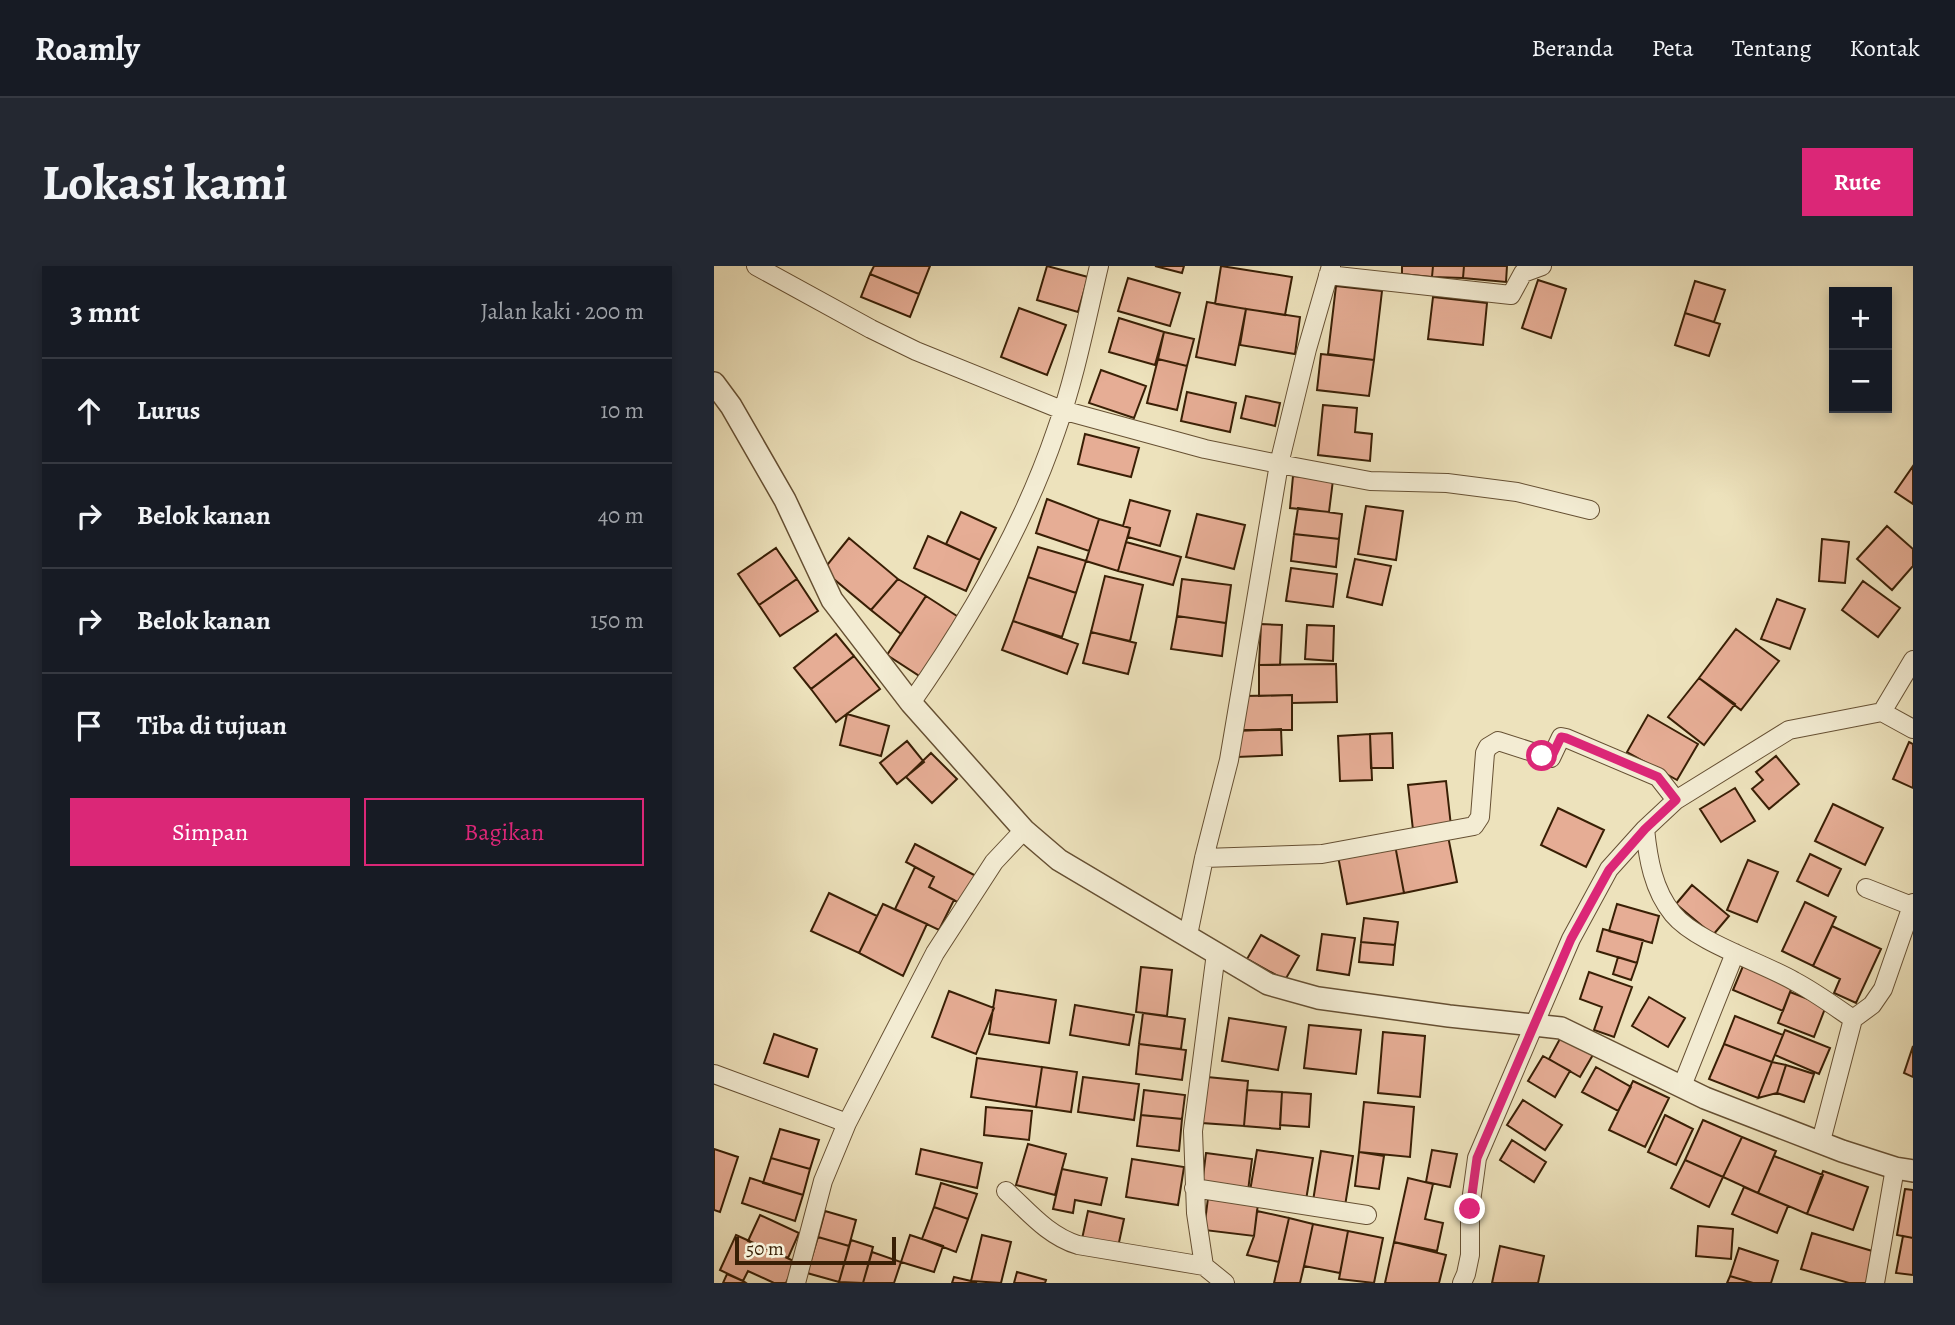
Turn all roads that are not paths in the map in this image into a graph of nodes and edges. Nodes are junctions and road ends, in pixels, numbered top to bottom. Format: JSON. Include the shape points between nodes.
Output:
{"nodes":[{"id":1,"x":756,"y":266,"type":"edge"},
{"id":2,"x":1099,"y":266,"type":"edge"},
{"id":3,"x":1542,"y":266,"type":"edge"},
{"id":4,"x":1329,"y":271,"type":"edge"},
{"id":5,"x":714,"y":383,"type":"edge"},
{"id":6,"x":1062,"y":410,"type":"junction"},
{"id":7,"x":1279,"y":464,"type":"junction"},
{"id":8,"x":1590,"y":510,"type":"dead end"},
{"id":9,"x":1913,"y":660,"type":"edge"},
{"id":10,"x":911,"y":703,"type":"junction"},
{"id":11,"x":1882,"y":712,"type":"junction"},
{"id":12,"x":1913,"y":729,"type":"edge"},
{"id":13,"x":1676,"y":800,"type":"junction"},
{"id":14,"x":1645,"y":829,"type":"junction"},
{"id":15,"x":1024,"y":830,"type":"junction"},
{"id":16,"x":1204,"y":859,"type":"junction"},
{"id":17,"x":1866,"y":888,"type":"dead end"},
{"id":18,"x":1912,"y":905,"type":"edge"},
{"id":19,"x":1188,"y":936,"type":"junction"},
{"id":20,"x":1216,"y":953,"type":"junction"},
{"id":21,"x":1735,"y":953,"type":"junction"},
{"id":22,"x":1853,"y":1018,"type":"junction"},
{"id":23,"x":1534,"y":1025,"type":"junction"},
{"id":24,"x":714,"y":1074,"type":"edge"},
{"id":25,"x":1682,"y":1086,"type":"junction"},
{"id":26,"x":846,"y":1122,"type":"junction"},
{"id":27,"x":1821,"y":1141,"type":"junction"},
{"id":28,"x":1904,"y":1169,"type":"edge"},
{"id":29,"x":1194,"y":1188,"type":"junction"},
{"id":30,"x":1006,"y":1191,"type":"dead end"},
{"id":31,"x":1367,"y":1215,"type":"dead end"},
{"id":32,"x":1204,"y":1265,"type":"junction"},
{"id":33,"x":796,"y":1283,"type":"edge"},
{"id":34,"x":1226,"y":1283,"type":"edge"},
{"id":35,"x":1462,"y":1283,"type":"edge"},
{"id":36,"x":1875,"y":1283,"type":"edge"}],
"edges":[{"from":1,"to":6,"type":"street","via":[[916,351]]},
{"from":2,"to":6,"type":"street"},
{"from":3,"to":4,"type":"street","via":[[1523,273],[1511,295]]},
{"from":4,"to":7,"type":"street"},
{"from":5,"to":10,"type":"street","via":[[785,500],[832,600]]},
{"from":6,"to":7,"type":"street"},
{"from":6,"to":10,"type":"street","via":[[1014,533],[945,655]]},
{"from":7,"to":8,"type":"street","via":[[1370,481],[1447,483],[1517,492]]},
{"from":7,"to":16,"type":"street","via":[[1228,760]]},
{"from":9,"to":11,"type":"street"},
{"from":10,"to":15,"type":"street"},
{"from":11,"to":12,"type":"street"},
{"from":11,"to":13,"type":"street","via":[[1789,730]]},
{"from":13,"to":14,"type":"street"},
{"from":13,"to":16,"type":"street","via":[[1658,777],[1566,738],[1561,737],[1551,758],[1498,741],[1485,753],[1480,817],[1474,826],[1322,854]]},
{"from":14,"to":21,"type":"street","via":[[1656,887],[1673,915],[1702,937]]},
{"from":14,"to":23,"type":"street","via":[[1595,892]]},
{"from":15,"to":19,"type":"street","via":[[1059,860]]},
{"from":15,"to":26,"type":"street","via":[[994,862],[935,953]]},
{"from":16,"to":19,"type":"street"},
{"from":17,"to":18,"type":"street"},
{"from":18,"to":22,"type":"street","via":[[1883,989],[1872,1005]]},
{"from":19,"to":20,"type":"street"},
{"from":20,"to":23,"type":"street","via":[[1268,984],[1318,998]]},
{"from":20,"to":29,"type":"street","via":[[1193,1131]]},
{"from":21,"to":22,"type":"street","via":[[1794,981]]},
{"from":21,"to":25,"type":"street"},
{"from":22,"to":27,"type":"street"},
{"from":23,"to":25,"type":"street","via":[[1580,1035]]},
{"from":23,"to":35,"type":"street","via":[[1477,1158],[1470,1255]]},
{"from":24,"to":26,"type":"street"},
{"from":25,"to":27,"type":"street"},
{"from":26,"to":33,"type":"street","via":[[824,1181]]},
{"from":27,"to":28,"type":"street"},
{"from":28,"to":36,"type":"street"},
{"from":29,"to":31,"type":"street"},
{"from":29,"to":32,"type":"street"},
{"from":30,"to":32,"type":"street","via":[[1063,1241]]},
{"from":32,"to":34,"type":"street"}]}
